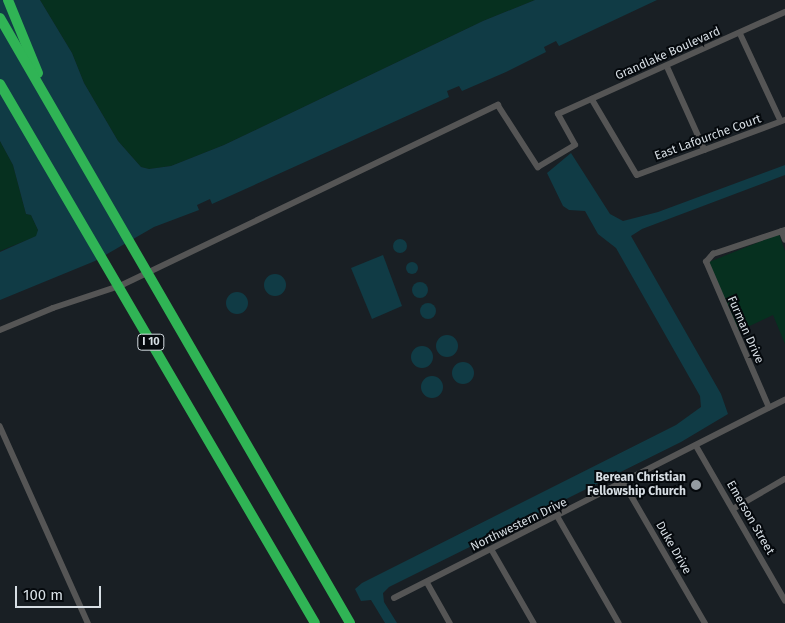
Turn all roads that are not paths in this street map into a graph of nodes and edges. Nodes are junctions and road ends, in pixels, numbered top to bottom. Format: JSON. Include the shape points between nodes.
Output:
{"nodes":[{"id":1,"x":8,"y":0,"type":"edge"},
{"id":2,"x":785,"y":12,"type":"edge"},
{"id":3,"x":0,"y":18,"type":"edge"},
{"id":4,"x":740,"y":33,"type":"junction"},
{"id":5,"x":667,"y":66,"type":"junction"},
{"id":6,"x":0,"y":84,"type":"edge"},
{"id":7,"x":40,"y":89,"type":"junction"},
{"id":8,"x":592,"y":99,"type":"junction"},
{"id":9,"x":783,"y":121,"type":"edge"},
{"id":10,"x":705,"y":150,"type":"junction"},
{"id":11,"x":784,"y":230,"type":"edge"},
{"id":12,"x":785,"y":239,"type":"edge"},
{"id":13,"x":0,"y":330,"type":"edge"},
{"id":14,"x":785,"y":400,"type":"edge"},
{"id":15,"x":769,"y":408,"type":"junction"},
{"id":16,"x":0,"y":426,"type":"edge"},
{"id":17,"x":697,"y":447,"type":"junction"},
{"id":18,"x":785,"y":479,"type":"edge"},
{"id":19,"x":624,"y":484,"type":"junction"},
{"id":20,"x":733,"y":509,"type":"junction"},
{"id":21,"x":558,"y":517,"type":"junction"},
{"id":22,"x":492,"y":550,"type":"junction"},
{"id":23,"x":427,"y":582,"type":"junction"},
{"id":24,"x":293,"y":585,"type":"junction"},
{"id":25,"x":394,"y":598,"type":"dead end"},
{"id":26,"x":785,"y":600,"type":"edge"},
{"id":27,"x":88,"y":623,"type":"edge"},
{"id":28,"x":311,"y":623,"type":"edge"},
{"id":29,"x":315,"y":623,"type":"edge"},
{"id":30,"x":350,"y":623,"type":"edge"},
{"id":31,"x":450,"y":623,"type":"edge"},
{"id":32,"x":534,"y":623,"type":"edge"},
{"id":33,"x":619,"y":623,"type":"edge"},
{"id":34,"x":705,"y":623,"type":"edge"}],
"edges":[{"from":1,"to":7,"type":"highway","via":[[41,79]]},
{"from":2,"to":4,"type":"street","name":"Grandlake Boulevard"},
{"from":3,"to":7,"type":"highway","number":"I 10"},
{"from":4,"to":5,"type":"street","name":"Grandlake Boulevard"},
{"from":4,"to":9,"type":"street"},
{"from":5,"to":8,"type":"street","name":"Grandlake Boulevard"},
{"from":5,"to":10,"type":"street"},
{"from":6,"to":24,"type":"highway","number":"I 10"},
{"from":7,"to":30,"type":"highway","number":"I 10"},
{"from":8,"to":10,"type":"street","name":"East Lafourche Court","via":[[637,175]]},
{"from":8,"to":13,"type":"street","name":"Grandlake Boulevard","via":[[558,114],[575,145],[538,167],[498,105],[122,285]]},
{"from":9,"to":10,"type":"street","name":"East Lafourche Court"},
{"from":11,"to":12,"type":"street"},
{"from":11,"to":15,"type":"street","name":"Furman Drive","via":[[707,259],[707,267]]},
{"from":14,"to":15,"type":"street","name":"Northwestern Drive"},
{"from":15,"to":17,"type":"street","name":"Northwestern Drive"},
{"from":16,"to":27,"type":"street"},
{"from":17,"to":19,"type":"street","name":"Northwestern Drive"},
{"from":17,"to":20,"type":"street","name":"Emerson Street"},
{"from":18,"to":20,"type":"street"},
{"from":19,"to":21,"type":"street","name":"Northwestern Drive"},
{"from":19,"to":34,"type":"street","name":"Duke Drive"},
{"from":20,"to":26,"type":"street","name":"Emerson Street"},
{"from":21,"to":22,"type":"street","name":"Northwestern Drive"},
{"from":21,"to":33,"type":"street"},
{"from":22,"to":23,"type":"street","name":"Northwestern Drive"},
{"from":22,"to":32,"type":"street"},
{"from":23,"to":25,"type":"street","name":"Northwestern Drive"},
{"from":23,"to":31,"type":"street"},
{"from":24,"to":28,"type":"highway"},
{"from":24,"to":29,"type":"highway","number":"I 10"}]}
